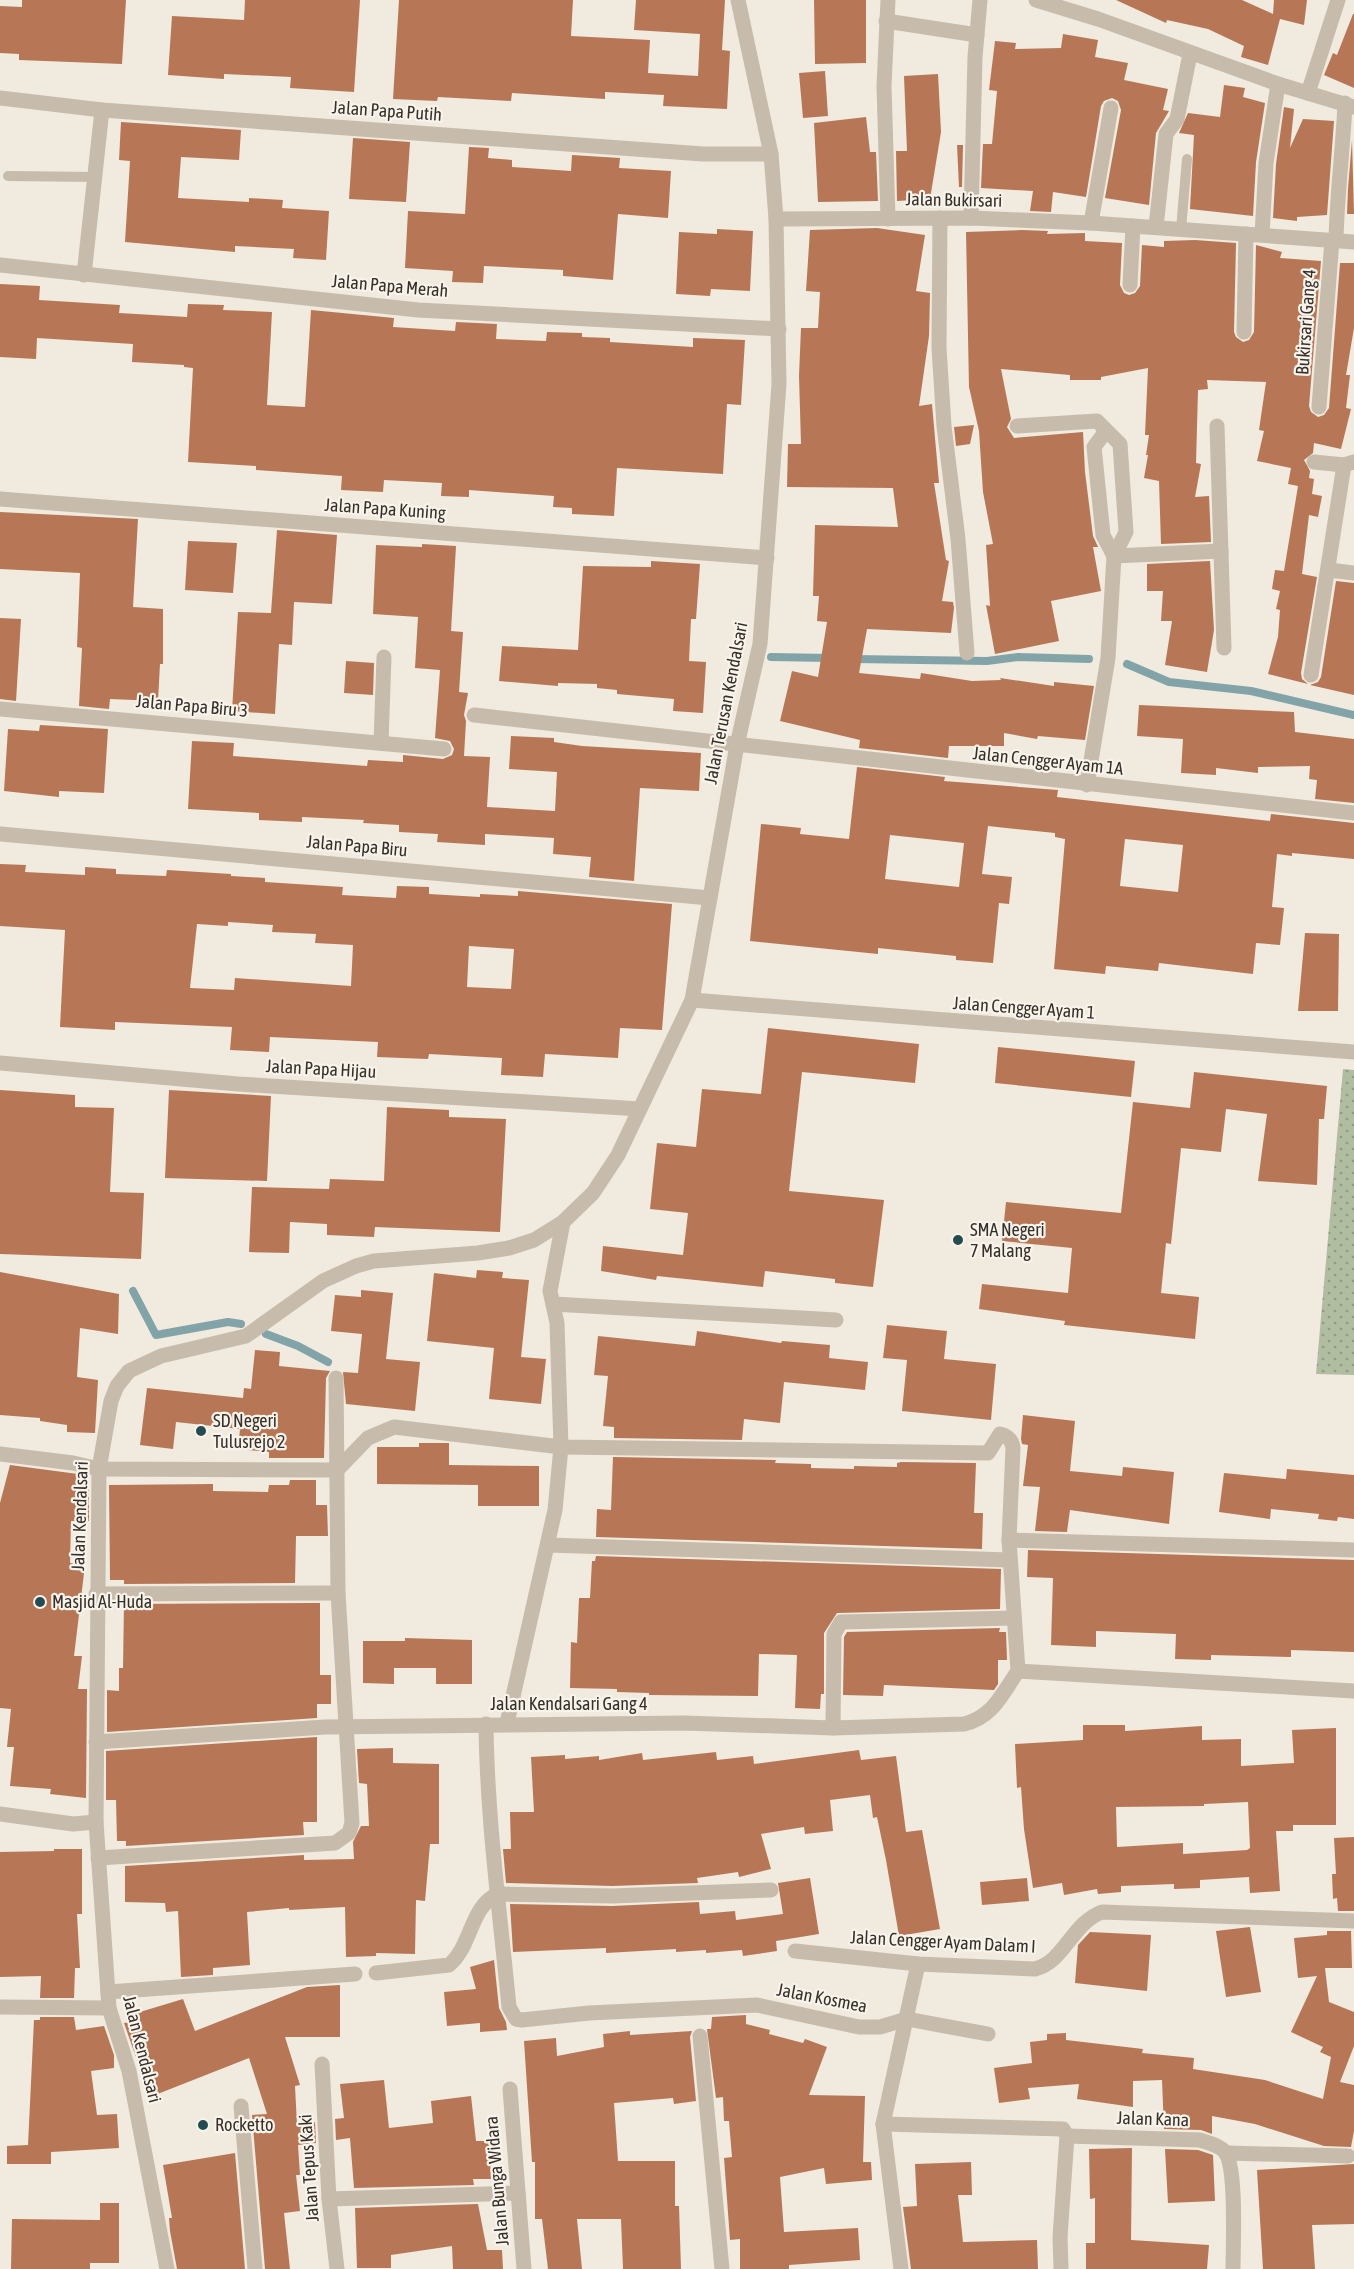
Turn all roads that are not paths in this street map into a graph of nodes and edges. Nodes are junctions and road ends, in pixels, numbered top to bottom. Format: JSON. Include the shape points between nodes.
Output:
{"nodes":[{"id":1,"x":738,"y":0,"type":"edge"},
{"id":2,"x":888,"y":0,"type":"edge"},
{"id":3,"x":980,"y":0,"type":"edge"},
{"id":4,"x":1036,"y":0,"type":"edge"},
{"id":5,"x":1338,"y":0,"type":"edge"},
{"id":6,"x":886,"y":21,"type":"junction"},
{"id":7,"x":977,"y":35,"type":"junction"},
{"id":8,"x":1190,"y":54,"type":"junction"},
{"id":9,"x":1278,"y":84,"type":"junction"},
{"id":10,"x":1308,"y":93,"type":"junction"},
{"id":11,"x":0,"y":98,"type":"edge"},
{"id":12,"x":1349,"y":105,"type":"edge"},
{"id":13,"x":1111,"y":108,"type":"dead end"},
{"id":14,"x":102,"y":110,"type":"junction"},
{"id":15,"x":771,"y":154,"type":"junction"},
{"id":16,"x":1187,"y":159,"type":"dead end"},
{"id":17,"x":8,"y":176,"type":"dead end"},
{"id":18,"x":94,"y":177,"type":"junction"},
{"id":19,"x":940,"y":218,"type":"junction"},
{"id":20,"x":971,"y":218,"type":"junction"},
{"id":21,"x":776,"y":219,"type":"junction"},
{"id":22,"x":888,"y":219,"type":"junction"},
{"id":23,"x":1091,"y":223,"type":"junction"},
{"id":24,"x":1133,"y":226,"type":"junction"},
{"id":25,"x":1156,"y":227,"type":"junction"},
{"id":26,"x":1181,"y":229,"type":"junction"},
{"id":27,"x":1246,"y":234,"type":"junction"},
{"id":28,"x":1262,"y":235,"type":"junction"},
{"id":29,"x":1334,"y":240,"type":"junction"},
{"id":30,"x":1354,"y":242,"type":"edge"},
{"id":31,"x":0,"y":265,"type":"edge"},
{"id":32,"x":84,"y":275,"type":"junction"},
{"id":33,"x":1130,"y":285,"type":"dead end"},
{"id":34,"x":779,"y":329,"type":"junction"},
{"id":35,"x":1244,"y":332,"type":"dead end"},
{"id":36,"x":1319,"y":407,"type":"dead end"},
{"id":37,"x":1017,"y":426,"type":"dead end"},
{"id":38,"x":1217,"y":426,"type":"dead end"},
{"id":39,"x":1106,"y":431,"type":"junction"},
{"id":40,"x":1314,"y":462,"type":"dead end"},
{"id":41,"x":1349,"y":464,"type":"edge"},
{"id":42,"x":0,"y":499,"type":"edge"},
{"id":43,"x":1221,"y":551,"type":"junction"},
{"id":44,"x":1114,"y":556,"type":"junction"},
{"id":45,"x":767,"y":558,"type":"junction"},
{"id":46,"x":1329,"y":570,"type":"junction"},
{"id":47,"x":1354,"y":573,"type":"edge"},
{"id":48,"x":1224,"y":648,"type":"dead end"},
{"id":49,"x":967,"y":653,"type":"dead end"},
{"id":50,"x":384,"y":657,"type":"dead end"},
{"id":51,"x":1311,"y":675,"type":"dead end"},
{"id":52,"x":0,"y":709,"type":"edge"},
{"id":53,"x":474,"y":715,"type":"dead end"},
{"id":54,"x":381,"y":742,"type":"junction"},
{"id":55,"x":737,"y":746,"type":"junction"},
{"id":56,"x":444,"y":749,"type":"dead end"},
{"id":57,"x":1087,"y":785,"type":"junction"},
{"id":58,"x":1354,"y":813,"type":"edge"},
{"id":59,"x":0,"y":834,"type":"edge"},
{"id":60,"x":710,"y":898,"type":"junction"},
{"id":61,"x":692,"y":1000,"type":"junction"},
{"id":62,"x":1354,"y":1052,"type":"edge"},
{"id":63,"x":0,"y":1063,"type":"edge"},
{"id":64,"x":640,"y":1109,"type":"junction"},
{"id":65,"x":563,"y":1222,"type":"junction"},
{"id":66,"x":553,"y":1304,"type":"junction"},
{"id":67,"x":836,"y":1320,"type":"dead end"},
{"id":68,"x":336,"y":1378,"type":"dead end"},
{"id":69,"x":561,"y":1447,"type":"junction"},
{"id":70,"x":0,"y":1455,"type":"edge"},
{"id":71,"x":99,"y":1470,"type":"junction"},
{"id":72,"x":337,"y":1470,"type":"junction"},
{"id":73,"x":1009,"y":1540,"type":"junction"},
{"id":74,"x":548,"y":1545,"type":"junction"},
{"id":75,"x":1354,"y":1550,"type":"edge"},
{"id":76,"x":1010,"y":1560,"type":"junction"},
{"id":77,"x":338,"y":1593,"type":"junction"},
{"id":78,"x":96,"y":1594,"type":"junction"},
{"id":79,"x":1014,"y":1618,"type":"junction"},
{"id":80,"x":1018,"y":1671,"type":"junction"},
{"id":81,"x":1354,"y":1691,"type":"edge"},
{"id":82,"x":507,"y":1723,"type":"junction"},
{"id":83,"x":486,"y":1724,"type":"junction"},
{"id":84,"x":347,"y":1726,"type":"junction"},
{"id":85,"x":833,"y":1728,"type":"junction"},
{"id":86,"x":96,"y":1742,"type":"junction"},
{"id":87,"x":0,"y":1814,"type":"edge"},
{"id":88,"x":96,"y":1822,"type":"junction"},
{"id":89,"x":98,"y":1858,"type":"junction"},
{"id":90,"x":771,"y":1890,"type":"dead end"},
{"id":91,"x":498,"y":1894,"type":"junction"},
{"id":92,"x":1354,"y":1921,"type":"edge"},
{"id":93,"x":795,"y":1951,"type":"dead end"},
{"id":94,"x":918,"y":1964,"type":"junction"},
{"id":95,"x":376,"y":1973,"type":"dead end"},
{"id":96,"x":355,"y":1974,"type":"dead end"},
{"id":97,"x":108,"y":1992,"type":"junction"},
{"id":98,"x":0,"y":2007,"type":"edge"},
{"id":99,"x":109,"y":2008,"type":"junction"},
{"id":100,"x":905,"y":2024,"type":"junction"},
{"id":101,"x":988,"y":2034,"type":"dead end"},
{"id":102,"x":700,"y":2036,"type":"dead end"},
{"id":103,"x":322,"y":2064,"type":"dead end"},
{"id":104,"x":510,"y":2089,"type":"dead end"},
{"id":105,"x":241,"y":2106,"type":"dead end"},
{"id":106,"x":884,"y":2124,"type":"junction"},
{"id":107,"x":1067,"y":2136,"type":"junction"},
{"id":108,"x":1226,"y":2153,"type":"junction"},
{"id":109,"x":1348,"y":2156,"type":"dead end"},
{"id":110,"x":518,"y":2193,"type":"junction"},
{"id":111,"x":329,"y":2199,"type":"junction"},
{"id":112,"x":167,"y":2269,"type":"edge"},
{"id":113,"x":255,"y":2269,"type":"edge"},
{"id":114,"x":337,"y":2269,"type":"edge"},
{"id":115,"x":524,"y":2269,"type":"edge"},
{"id":116,"x":722,"y":2269,"type":"edge"},
{"id":117,"x":901,"y":2269,"type":"edge"},
{"id":118,"x":1061,"y":2269,"type":"edge"},
{"id":119,"x":1233,"y":2269,"type":"edge"}],
"edges":[{"from":1,"to":15,"type":"street"},
{"from":2,"to":6,"type":"street"},
{"from":3,"to":7,"type":"street"},
{"from":4,"to":8,"type":"street"},
{"from":5,"to":10,"type":"street"},
{"from":6,"to":7,"type":"street"},
{"from":6,"to":22,"type":"street"},
{"from":7,"to":20,"type":"street"},
{"from":8,"to":9,"type":"street"},
{"from":8,"to":25,"type":"street","via":[[1177,119],[1166,134]]},
{"from":9,"to":10,"type":"street"},
{"from":9,"to":28,"type":"street","via":[[1266,164]]},
{"from":10,"to":12,"type":"street"},
{"from":11,"to":14,"type":"street","name":"Jalan Papa Putih"},
{"from":12,"to":29,"type":"street","name":"Bukirsari Gang 4","via":[[1338,172]]},
{"from":13,"to":23,"type":"street"},
{"from":14,"to":15,"type":"street","name":"Jalan Papa Putih","via":[[703,153]]},
{"from":14,"to":18,"type":"street"},
{"from":15,"to":21,"type":"street"},
{"from":16,"to":26,"type":"lane"},
{"from":17,"to":18,"type":"lane"},
{"from":18,"to":32,"type":"street"},
{"from":19,"to":20,"type":"street","name":"Jalan Bukirsari"},
{"from":19,"to":22,"type":"street","name":"Jalan Bukirsari"},
{"from":19,"to":49,"type":"street","via":[[939,348]]},
{"from":20,"to":23,"type":"street","name":"Jalan Bukirsari"},
{"from":21,"to":22,"type":"street","name":"Jalan Bukirsari"},
{"from":21,"to":34,"type":"street","name":"Jalan Terusan Kendalsari"},
{"from":23,"to":24,"type":"street","name":"Jalan Bukirsari"},
{"from":24,"to":25,"type":"street","name":"Jalan Bukirsari"},
{"from":24,"to":33,"type":"street"},
{"from":25,"to":26,"type":"street","name":"Jalan Bukirsari"},
{"from":26,"to":27,"type":"street","name":"Jalan Bukirsari"},
{"from":27,"to":28,"type":"street","name":"Jalan Bukirsari"},
{"from":27,"to":35,"type":"street"},
{"from":28,"to":29,"type":"street","name":"Jalan Bukirsari"},
{"from":29,"to":30,"type":"street","name":"Jalan Bukirsari"},
{"from":29,"to":36,"type":"street","name":"Bukirsari Gang 4"},
{"from":31,"to":32,"type":"street","name":"Jalan Papa Merah"},
{"from":32,"to":34,"type":"street","name":"Jalan Papa Merah","via":[[418,310]]},
{"from":34,"to":45,"type":"street","name":"Jalan Terusan Kendalsari"},
{"from":37,"to":39,"type":"street","via":[[1097,420]]},
{"from":38,"to":43,"type":"street"},
{"from":39,"to":44,"type":"street","via":[[1094,447],[1103,535]]},
{"from":39,"to":44,"type":"street","via":[[1120,444],[1126,532]]},
{"from":40,"to":41,"type":"street"},
{"from":41,"to":46,"type":"street"},
{"from":42,"to":45,"type":"street","name":"Jalan Papa Kuning"},
{"from":43,"to":44,"type":"street"},
{"from":43,"to":48,"type":"street"},
{"from":44,"to":57,"type":"street","via":[[1108,658]]},
{"from":45,"to":55,"type":"street","name":"Jalan Terusan Kendalsari","via":[[760,644]]},
{"from":46,"to":47,"type":"street"},
{"from":46,"to":51,"type":"street"},
{"from":50,"to":54,"type":"street"},
{"from":52,"to":54,"type":"street","name":"Jalan Papa Biru 3"},
{"from":53,"to":55,"type":"street","name":"Jalan Cengger Ayam 1A"},
{"from":54,"to":56,"type":"street","name":"Jalan Papa Biru 3"},
{"from":55,"to":57,"type":"street","name":"Jalan Cengger Ayam 1A"},
{"from":55,"to":60,"type":"street","name":"Jalan Terusan Kendalsari"},
{"from":57,"to":58,"type":"street","name":"Jalan Cengger Ayam 1A"},
{"from":59,"to":60,"type":"street","name":"Jalan Papa Biru"},
{"from":60,"to":61,"type":"street","name":"Jalan Terusan Kendalsari"},
{"from":61,"to":62,"type":"street","name":"Jalan Cengger Ayam 1"},
{"from":61,"to":64,"type":"street","name":"Jalan Terusan Kendalsari"},
{"from":63,"to":64,"type":"street","name":"Jalan Papa Hijau","via":[[238,1084]]},
{"from":64,"to":65,"type":"street","name":"Jalan Kendalsari","via":[[603,1180]]},
{"from":65,"to":66,"type":"street","via":[[550,1291]]},
{"from":65,"to":71,"type":"street","name":"Jalan Kendalsari","via":[[534,1240],[509,1248],[356,1266],[322,1281],[246,1336],[161,1356],[138,1366],[117,1386],[111,1401]]},
{"from":66,"to":67,"type":"street"},
{"from":66,"to":69,"type":"street"},
{"from":68,"to":72,"type":"street"},
{"from":69,"to":72,"type":"street","via":[[394,1426],[361,1444]]},
{"from":69,"to":73,"type":"street","via":[[988,1453],[1000,1434],[1005,1435],[1013,1448]]},
{"from":69,"to":74,"type":"street"},
{"from":70,"to":71,"type":"street","via":[[73,1463]]},
{"from":71,"to":72,"type":"street"},
{"from":71,"to":78,"type":"street","name":"Jalan Kendalsari"},
{"from":72,"to":77,"type":"street"},
{"from":73,"to":75,"type":"street"},
{"from":73,"to":76,"type":"street"},
{"from":74,"to":76,"type":"street"},
{"from":74,"to":82,"type":"street"},
{"from":76,"to":79,"type":"street"},
{"from":77,"to":78,"type":"street"},
{"from":77,"to":84,"type":"street"},
{"from":78,"to":86,"type":"street","name":"Jalan Kendalsari"},
{"from":79,"to":80,"type":"street"},
{"from":79,"to":85,"type":"street","via":[[842,1622],[834,1634]]},
{"from":80,"to":81,"type":"street"},
{"from":80,"to":85,"type":"street","name":"Jalan Kendalsari Gang 4","via":[[992,1711],[979,1721]]},
{"from":82,"to":83,"type":"street","name":"Jalan Kendalsari Gang 4"},
{"from":82,"to":85,"type":"street","name":"Jalan Kendalsari Gang 4"},
{"from":83,"to":84,"type":"street","name":"Jalan Kendalsari Gang 4"},
{"from":83,"to":91,"type":"street"},
{"from":84,"to":86,"type":"street","name":"Jalan Kendalsari Gang 4"},
{"from":84,"to":89,"type":"street","via":[[352,1822],[343,1839],[335,1843]]},
{"from":86,"to":88,"type":"street","name":"Jalan Kendalsari"},
{"from":87,"to":88,"type":"street","via":[[73,1824]]},
{"from":88,"to":89,"type":"street","name":"Jalan Kendalsari"},
{"from":89,"to":97,"type":"street","name":"Jalan Kendalsari"},
{"from":90,"to":91,"type":"street","via":[[612,1896]]},
{"from":91,"to":95,"type":"street","via":[[483,1904],[462,1950],[449,1965]]},
{"from":91,"to":100,"type":"street","name":"Jalan Kosmea","via":[[509,2007],[514,2017],[522,2020],[600,2012],[757,2005],[859,2027]]},
{"from":92,"to":94,"type":"street","name":"Jalan Cengger Ayam Dalam I","via":[[1102,1912],[1082,1923],[1044,1966],[1025,1969]]},
{"from":93,"to":94,"type":"street","name":"Jalan Cengger Ayam Dalam I"},
{"from":94,"to":100,"type":"street"},
{"from":96,"to":97,"type":"street"},
{"from":97,"to":99,"type":"street","name":"Jalan Kendalsari"},
{"from":98,"to":99,"type":"street"},
{"from":99,"to":112,"type":"street","name":"Jalan Kendalsari","via":[[129,2072]]},
{"from":100,"to":101,"type":"street"},
{"from":100,"to":106,"type":"street"},
{"from":102,"to":116,"type":"street"},
{"from":103,"to":111,"type":"street","name":"Jalan Tepus Kaki"},
{"from":104,"to":110,"type":"street","name":"Jalan Bunga Widara"},
{"from":105,"to":113,"type":"street"},
{"from":106,"to":107,"type":"street","name":"Jalan Kana","via":[[1061,2128]]},
{"from":106,"to":117,"type":"street"},
{"from":107,"to":108,"type":"street","name":"Jalan Kana","via":[[1200,2140],[1219,2146]]},
{"from":107,"to":118,"type":"street"},
{"from":108,"to":109,"type":"street"},
{"from":108,"to":119,"type":"street","via":[[1232,2188]]},
{"from":110,"to":111,"type":"street"},
{"from":110,"to":115,"type":"street","name":"Jalan Bunga Widara"},
{"from":111,"to":114,"type":"street","name":"Jalan Tepus Kaki"}]}
